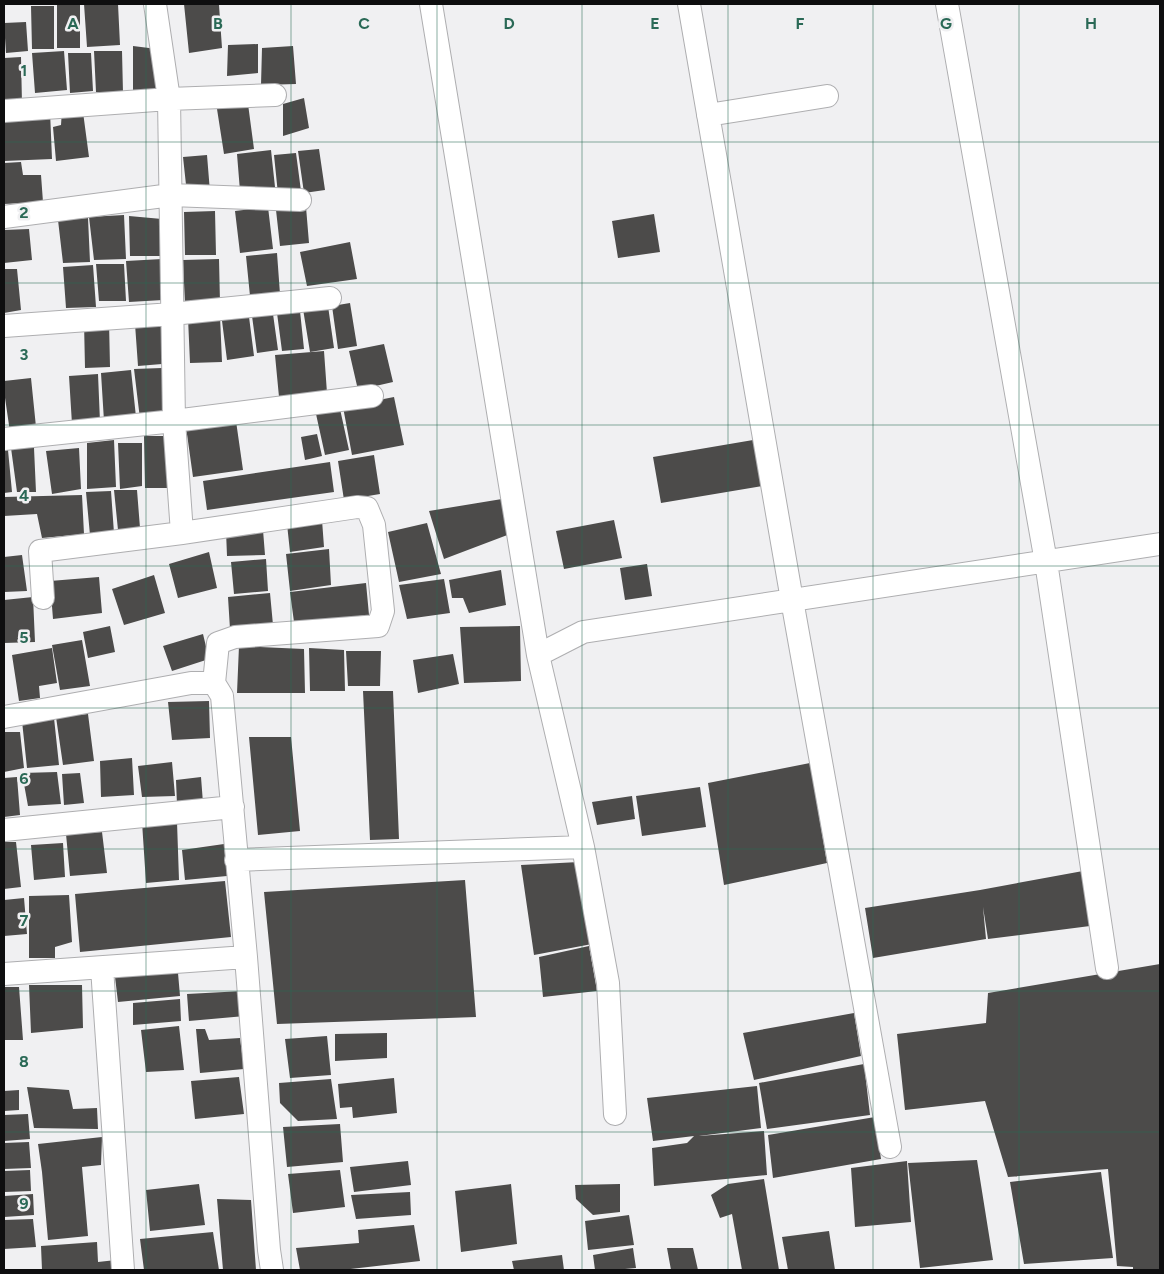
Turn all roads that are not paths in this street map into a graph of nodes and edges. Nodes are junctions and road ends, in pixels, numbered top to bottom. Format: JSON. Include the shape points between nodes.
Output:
{"nodes":[{"id":1,"x":155,"y":4,"type":"edge"},
{"id":2,"x":431,"y":4,"type":"edge"},
{"id":3,"x":688,"y":4,"type":"edge"},
{"id":4,"x":947,"y":4,"type":"edge"},
{"id":5,"x":275,"y":95,"type":"dead end"},
{"id":6,"x":827,"y":96,"type":"dead end"},
{"id":7,"x":169,"y":99,"type":"junction"},
{"id":8,"x":4,"y":111,"type":"edge"},
{"id":9,"x":708,"y":115,"type":"junction"},
{"id":10,"x":170,"y":195,"type":"junction"},
{"id":11,"x":300,"y":200,"type":"dead end"},
{"id":12,"x":4,"y":217,"type":"edge"},
{"id":13,"x":330,"y":298,"type":"dead end"},
{"id":14,"x":172,"y":314,"type":"junction"},
{"id":15,"x":4,"y":326,"type":"edge"},
{"id":16,"x":372,"y":396,"type":"dead end"},
{"id":17,"x":174,"y":421,"type":"junction"},
{"id":18,"x":4,"y":439,"type":"edge"},
{"id":19,"x":182,"y":533,"type":"junction"},
{"id":20,"x":1160,"y":544,"type":"edge"},
{"id":21,"x":1046,"y":562,"type":"junction"},
{"id":22,"x":43,"y":598,"type":"dead end"},
{"id":23,"x":792,"y":600,"type":"junction"},
{"id":24,"x":538,"y":655,"type":"junction"},
{"id":25,"x":214,"y":682,"type":"junction"},
{"id":26,"x":4,"y":717,"type":"edge"},
{"id":27,"x":233,"y":807,"type":"junction"},
{"id":28,"x":4,"y":830,"type":"edge"},
{"id":29,"x":583,"y":846,"type":"junction"},
{"id":30,"x":236,"y":860,"type":"junction"},
{"id":31,"x":246,"y":957,"type":"junction"},
{"id":32,"x":102,"y":968,"type":"junction"},
{"id":33,"x":1107,"y":968,"type":"dead end"},
{"id":34,"x":4,"y":974,"type":"edge"},
{"id":35,"x":616,"y":1114,"type":"dead end"},
{"id":36,"x":890,"y":1147,"type":"dead end"},
{"id":37,"x":123,"y":1270,"type":"edge"},
{"id":38,"x":272,"y":1270,"type":"edge"}],
"edges":[{"from":1,"to":7,"type":"street"},
{"from":2,"to":24,"type":"street"},
{"from":3,"to":9,"type":"street"},
{"from":4,"to":21,"type":"street"},
{"from":5,"to":7,"type":"street"},
{"from":6,"to":9,"type":"street"},
{"from":7,"to":8,"type":"street"},
{"from":7,"to":10,"type":"street"},
{"from":9,"to":23,"type":"street"},
{"from":10,"to":11,"type":"street"},
{"from":10,"to":12,"type":"street"},
{"from":10,"to":14,"type":"street"},
{"from":13,"to":14,"type":"street"},
{"from":14,"to":15,"type":"street"},
{"from":14,"to":17,"type":"street"},
{"from":16,"to":17,"type":"street"},
{"from":17,"to":18,"type":"street"},
{"from":17,"to":19,"type":"street"},
{"from":19,"to":22,"type":"street","via":[[40,551]]},
{"from":19,"to":25,"type":"street","via":[[357,507],[366,508],[374,525],[383,611],[378,626],[234,637],[218,644]]},
{"from":20,"to":21,"type":"street"},
{"from":21,"to":23,"type":"street"},
{"from":21,"to":33,"type":"street"},
{"from":23,"to":24,"type":"street","via":[[582,632]]},
{"from":23,"to":36,"type":"street"},
{"from":24,"to":29,"type":"street"},
{"from":25,"to":26,"type":"street","via":[[191,683]]},
{"from":25,"to":27,"type":"street","via":[[222,696]]},
{"from":27,"to":28,"type":"street"},
{"from":27,"to":30,"type":"street"},
{"from":29,"to":30,"type":"street"},
{"from":29,"to":35,"type":"street","via":[[608,983]]},
{"from":30,"to":31,"type":"street"},
{"from":31,"to":32,"type":"street"},
{"from":31,"to":38,"type":"street"},
{"from":32,"to":34,"type":"street"},
{"from":32,"to":37,"type":"street"}]}
